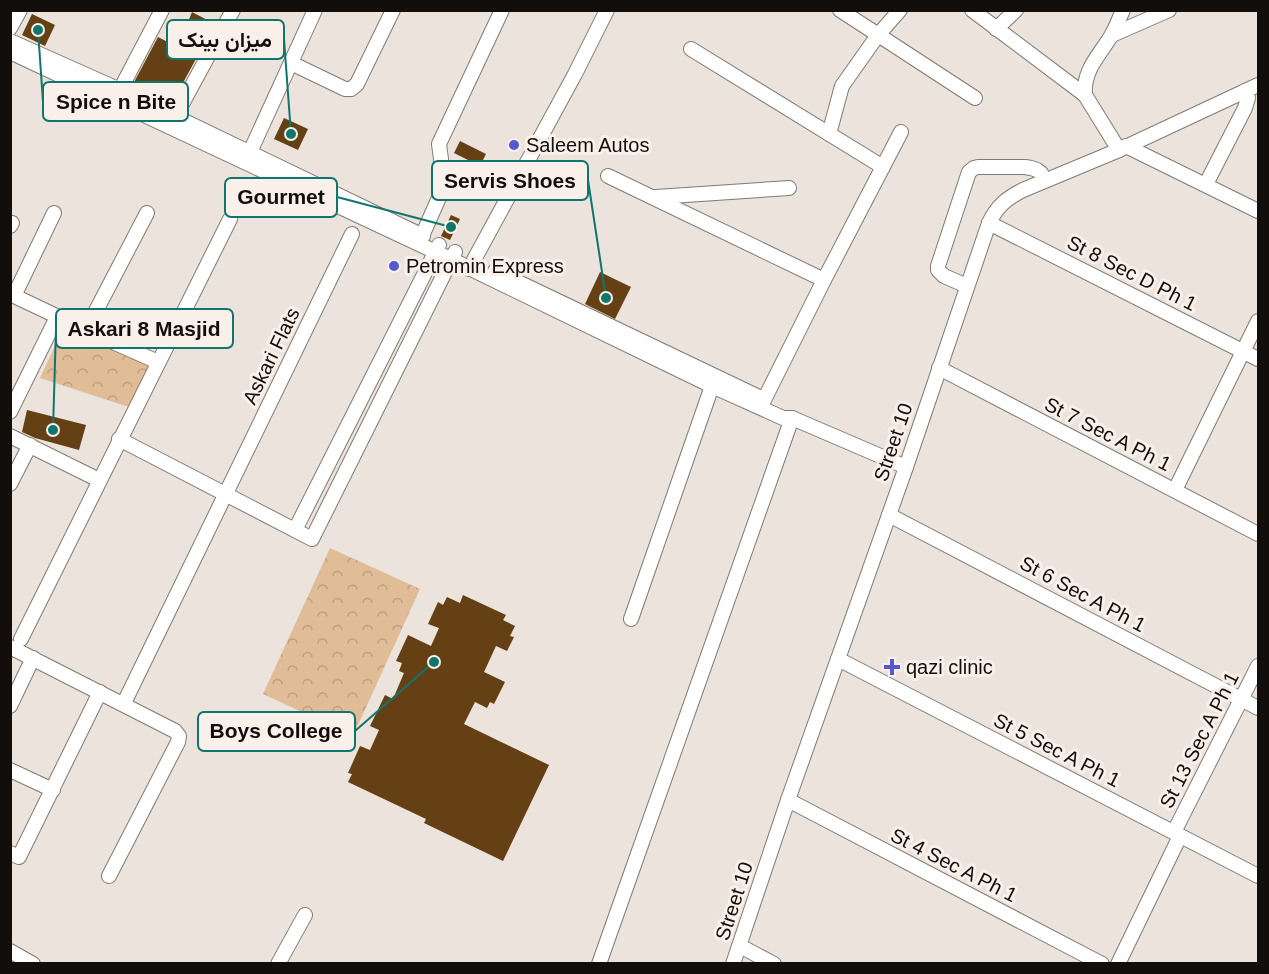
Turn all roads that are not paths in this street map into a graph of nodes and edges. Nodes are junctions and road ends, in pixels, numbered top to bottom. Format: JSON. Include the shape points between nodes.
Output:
{"nodes":[{"id":1,"x":20,"y":10,"type":"edge"},
{"id":2,"x":162,"y":10,"type":"edge"},
{"id":3,"x":233,"y":10,"type":"edge"},
{"id":4,"x":315,"y":10,"type":"edge"},
{"id":5,"x":393,"y":10,"type":"edge"},
{"id":6,"x":502,"y":10,"type":"edge"},
{"id":7,"x":607,"y":10,"type":"edge"},
{"id":8,"x":840,"y":10,"type":"edge"},
{"id":9,"x":900,"y":10,"type":"edge"},
{"id":10,"x":972,"y":10,"type":"edge"},
{"id":11,"x":1016,"y":10,"type":"edge"},
{"id":12,"x":1123,"y":10,"type":"edge"},
{"id":13,"x":1168,"y":10,"type":"edge"},
{"id":14,"x":10,"y":28,"type":"edge"},
{"id":15,"x":996,"y":29,"type":"junction"},
{"id":16,"x":1112,"y":34,"type":"junction"},
{"id":17,"x":878,"y":35,"type":"junction"},
{"id":18,"x":10,"y":41,"type":"edge"},
{"id":19,"x":691,"y":49,"type":"dead end"},
{"id":20,"x":10,"y":52,"type":"edge"},
{"id":21,"x":291,"y":63,"type":"junction"},
{"id":22,"x":1252,"y":88,"type":"edge"},
{"id":23,"x":120,"y":90,"type":"junction"},
{"id":24,"x":1085,"y":95,"type":"junction"},
{"id":25,"x":975,"y":98,"type":"dead end"},
{"id":26,"x":176,"y":117,"type":"junction"},
{"id":27,"x":901,"y":132,"type":"dead end"},
{"id":28,"x":829,"y":134,"type":"junction"},
{"id":29,"x":1123,"y":148,"type":"junction"},
{"id":30,"x":250,"y":152,"type":"junction"},
{"id":31,"x":883,"y":167,"type":"junction"},
{"id":32,"x":608,"y":176,"type":"dead end"},
{"id":33,"x":1044,"y":180,"type":"junction"},
{"id":34,"x":1206,"y":184,"type":"junction"},
{"id":35,"x":789,"y":188,"type":"dead end"},
{"id":36,"x":654,"y":197,"type":"junction"},
{"id":37,"x":1258,"y":211,"type":"edge"},
{"id":38,"x":54,"y":213,"type":"dead end"},
{"id":39,"x":147,"y":213,"type":"dead end"},
{"id":40,"x":230,"y":219,"type":"dead end"},
{"id":41,"x":989,"y":223,"type":"junction"},
{"id":42,"x":352,"y":234,"type":"dead end"},
{"id":43,"x":422,"y":236,"type":"junction"},
{"id":44,"x":438,"y":248,"type":"junction"},
{"id":45,"x":453,"y":256,"type":"junction"},
{"id":46,"x":471,"y":265,"type":"junction"},
{"id":47,"x":824,"y":280,"type":"junction"},
{"id":48,"x":967,"y":286,"type":"junction"},
{"id":49,"x":12,"y":295,"type":"edge"},
{"id":50,"x":57,"y":317,"type":"junction"},
{"id":51,"x":1258,"y":321,"type":"edge"},
{"id":52,"x":86,"y":330,"type":"junction"},
{"id":53,"x":1243,"y":351,"type":"junction"},
{"id":54,"x":1258,"y":359,"type":"edge"},
{"id":55,"x":158,"y":362,"type":"junction"},
{"id":56,"x":939,"y":368,"type":"junction"},
{"id":57,"x":712,"y":386,"type":"junction"},
{"id":58,"x":364,"y":395,"type":"junction"},
{"id":59,"x":764,"y":400,"type":"junction"},
{"id":60,"x":380,"y":402,"type":"junction"},
{"id":61,"x":10,"y":412,"type":"edge"},
{"id":62,"x":792,"y":418,"type":"junction"},
{"id":63,"x":10,"y":436,"type":"edge"},
{"id":64,"x":119,"y":439,"type":"junction"},
{"id":65,"x":30,"y":445,"type":"junction"},
{"id":66,"x":906,"y":467,"type":"junction"},
{"id":67,"x":99,"y":480,"type":"junction"},
{"id":68,"x":10,"y":484,"type":"edge"},
{"id":69,"x":1175,"y":490,"type":"junction"},
{"id":70,"x":225,"y":495,"type":"junction"},
{"id":71,"x":889,"y":515,"type":"junction"},
{"id":72,"x":296,"y":530,"type":"junction"},
{"id":73,"x":1258,"y":534,"type":"edge"},
{"id":74,"x":631,"y":619,"type":"dead end"},
{"id":75,"x":16,"y":643,"type":"edge"},
{"id":76,"x":33,"y":658,"type":"junction"},
{"id":77,"x":838,"y":659,"type":"junction"},
{"id":78,"x":1258,"y":666,"type":"edge"},
{"id":79,"x":100,"y":692,"type":"junction"},
{"id":80,"x":126,"y":699,"type":"dead end"},
{"id":81,"x":1241,"y":699,"type":"junction"},
{"id":82,"x":10,"y":706,"type":"edge"},
{"id":83,"x":1258,"y":708,"type":"edge"},
{"id":84,"x":10,"y":770,"type":"edge"},
{"id":85,"x":52,"y":790,"type":"junction"},
{"id":86,"x":788,"y":800,"type":"junction"},
{"id":87,"x":1177,"y":834,"type":"junction"},
{"id":88,"x":10,"y":853,"type":"edge"},
{"id":89,"x":109,"y":876,"type":"dead end"},
{"id":90,"x":1258,"y":876,"type":"edge"},
{"id":91,"x":305,"y":915,"type":"dead end"},
{"id":92,"x":740,"y":946,"type":"junction"},
{"id":93,"x":10,"y":951,"type":"edge"},
{"id":94,"x":33,"y":963,"type":"edge"},
{"id":95,"x":278,"y":963,"type":"edge"},
{"id":96,"x":599,"y":963,"type":"edge"},
{"id":97,"x":734,"y":963,"type":"edge"},
{"id":98,"x":774,"y":963,"type":"edge"},
{"id":99,"x":1102,"y":963,"type":"edge"},
{"id":100,"x":1118,"y":963,"type":"edge"}],
"edges":[{"from":1,"to":14,"type":"street"},
{"from":2,"to":23,"type":"street"},
{"from":3,"to":26,"type":"street"},
{"from":4,"to":21,"type":"street"},
{"from":5,"to":21,"type":"street","via":[[351,89]]},
{"from":6,"to":43,"type":"street","via":[[439,144],[444,182]]},
{"from":7,"to":46,"type":"street"},
{"from":8,"to":17,"type":"street"},
{"from":9,"to":17,"type":"street"},
{"from":10,"to":15,"type":"street"},
{"from":11,"to":15,"type":"street"},
{"from":12,"to":16,"type":"street"},
{"from":13,"to":16,"type":"street"},
{"from":15,"to":24,"type":"street"},
{"from":16,"to":24,"type":"street","via":[[1087,74]]},
{"from":17,"to":25,"type":"street"},
{"from":17,"to":28,"type":"street","via":[[842,87]]},
{"from":18,"to":23,"type":"street"},
{"from":19,"to":28,"type":"street"},
{"from":20,"to":44,"type":"street"},
{"from":21,"to":30,"type":"street"},
{"from":22,"to":29,"type":"street","name":"Street 10"},
{"from":22,"to":34,"type":"street"},
{"from":23,"to":26,"type":"street"},
{"from":24,"to":29,"type":"street"},
{"from":26,"to":30,"type":"street"},
{"from":27,"to":31,"type":"street"},
{"from":28,"to":31,"type":"street"},
{"from":29,"to":33,"type":"street","name":"Street 10"},
{"from":29,"to":34,"type":"street"},
{"from":30,"to":43,"type":"street"},
{"from":31,"to":47,"type":"street"},
{"from":32,"to":36,"type":"street"},
{"from":33,"to":41,"type":"street","name":"Street 10","via":[[1010,197]]},
{"from":33,"to":48,"type":"street","via":[[1037,170],[1025,166],[978,167],[969,172],[938,266],[944,276]]},
{"from":34,"to":37,"type":"street"},
{"from":35,"to":36,"type":"street"},
{"from":36,"to":47,"type":"street"},
{"from":38,"to":49,"type":"street"},
{"from":39,"to":52,"type":"street"},
{"from":40,"to":55,"type":"street"},
{"from":41,"to":48,"type":"street","name":"Street 10"},
{"from":41,"to":53,"type":"street","name":"St 8 Sec D Ph 1"},
{"from":42,"to":70,"type":"street","name":"Askari Flats"},
{"from":43,"to":44,"type":"street"},
{"from":44,"to":45,"type":"street"},
{"from":44,"to":58,"type":"street"},
{"from":45,"to":46,"type":"street"},
{"from":45,"to":60,"type":"street"},
{"from":46,"to":57,"type":"street"},
{"from":46,"to":59,"type":"street"},
{"from":47,"to":59,"type":"street"},
{"from":48,"to":56,"type":"street","name":"Street 10"},
{"from":49,"to":50,"type":"street"},
{"from":50,"to":52,"type":"street"},
{"from":50,"to":61,"type":"street"},
{"from":51,"to":53,"type":"street"},
{"from":52,"to":55,"type":"street"},
{"from":53,"to":54,"type":"street","name":"St 8 Sec D Ph 1"},
{"from":53,"to":69,"type":"street"},
{"from":55,"to":64,"type":"street"},
{"from":56,"to":66,"type":"street","name":"Street 10"},
{"from":56,"to":69,"type":"street","name":"St 7 Sec A Ph 1"},
{"from":57,"to":62,"type":"street","via":[[783,418]]},
{"from":57,"to":74,"type":"street"},
{"from":58,"to":60,"type":"street"},
{"from":58,"to":72,"type":"street"},
{"from":59,"to":62,"type":"street"},
{"from":60,"to":72,"type":"street","via":[[312,539]]},
{"from":62,"to":66,"type":"street"},
{"from":62,"to":96,"type":"street"},
{"from":63,"to":65,"type":"street"},
{"from":64,"to":67,"type":"street"},
{"from":64,"to":70,"type":"street"},
{"from":65,"to":67,"type":"street"},
{"from":65,"to":68,"type":"street"},
{"from":66,"to":71,"type":"street","name":"Street 10"},
{"from":67,"to":75,"type":"street"},
{"from":69,"to":73,"type":"street","name":"St 7 Sec A Ph 1"},
{"from":70,"to":72,"type":"street"},
{"from":70,"to":80,"type":"street","name":"Askari Flats"},
{"from":71,"to":77,"type":"street","name":"Street 10"},
{"from":71,"to":81,"type":"street","name":"St 6 Sec A Ph 1"},
{"from":75,"to":76,"type":"street"},
{"from":76,"to":79,"type":"street"},
{"from":76,"to":82,"type":"street"},
{"from":77,"to":86,"type":"street","name":"Street 10"},
{"from":77,"to":87,"type":"street","name":"St 5 Sec A Ph 1"},
{"from":78,"to":81,"type":"street","name":"St 13 Sec A Ph 1"},
{"from":79,"to":85,"type":"street"},
{"from":79,"to":89,"type":"street","via":[[179,736]]},
{"from":81,"to":83,"type":"street","name":"St 6 Sec A Ph 1"},
{"from":81,"to":87,"type":"street","name":"St 13 Sec A Ph 1"},
{"from":84,"to":85,"type":"street"},
{"from":85,"to":88,"type":"street","via":[[19,857]]},
{"from":86,"to":92,"type":"street","name":"Street 10"},
{"from":86,"to":99,"type":"street","name":"St 4 Sec A Ph 1"},
{"from":87,"to":90,"type":"street","name":"St 5 Sec A Ph 1"},
{"from":87,"to":100,"type":"street","name":"St 13 Sec A Ph 1"},
{"from":91,"to":95,"type":"street"},
{"from":92,"to":97,"type":"street","name":"Street 10"},
{"from":92,"to":98,"type":"street"},
{"from":93,"to":94,"type":"street"}]}
